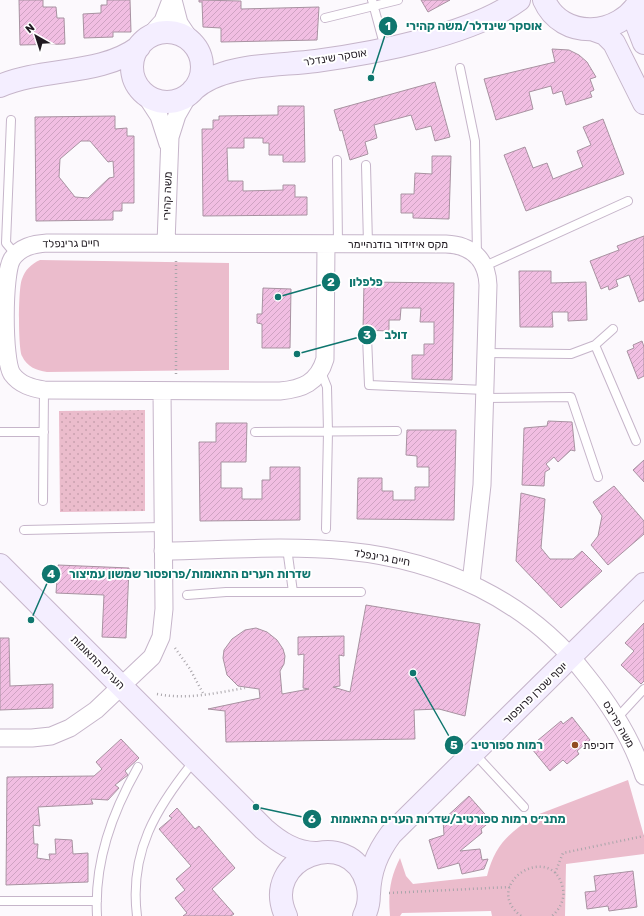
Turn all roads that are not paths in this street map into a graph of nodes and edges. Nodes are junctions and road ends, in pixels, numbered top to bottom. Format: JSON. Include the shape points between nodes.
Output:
{"nodes":[{"id":1,"x":172,"y":0,"type":"edge"},
{"id":2,"x":398,"y":0,"type":"edge"},
{"id":3,"x":519,"y":0,"type":"edge"},
{"id":4,"x":639,"y":2,"type":"edge"},
{"id":5,"x":372,"y":3,"type":"edge"},
{"id":6,"x":550,"y":8,"type":"edge"},
{"id":7,"x":492,"y":16,"type":"junction"},
{"id":8,"x":325,"y":18,"type":"dead end"},
{"id":9,"x":594,"y":30,"type":"junction"},
{"id":10,"x":192,"y":43,"type":"junction"},
{"id":11,"x":644,"y":43,"type":"edge"},
{"id":12,"x":142,"y":44,"type":"junction"},
{"id":13,"x":385,"y":49,"type":"junction"},
{"id":14,"x":78,"y":68,"type":"junction"},
{"id":15,"x":460,"y":68,"type":"dead end"},
{"id":16,"x":244,"y":69,"type":"junction"},
{"id":17,"x":0,"y":86,"type":"edge"},
{"id":18,"x":142,"y":91,"type":"junction"},
{"id":19,"x":191,"y":92,"type":"junction"},
{"id":20,"x":644,"y":103,"type":"edge"},
{"id":21,"x":11,"y":120,"type":"dead end"},
{"id":22,"x":169,"y":148,"type":"junction"},
{"id":23,"x":337,"y":160,"type":"dead end"},
{"id":24,"x":366,"y":165,"type":"dead end"},
{"id":25,"x":628,"y":201,"type":"dead end"},
{"id":26,"x":171,"y":243,"type":"junction"},
{"id":27,"x":332,"y":244,"type":"junction"},
{"id":28,"x":368,"y":244,"type":"junction"},
{"id":29,"x":16,"y":255,"type":"junction"},
{"id":30,"x":481,"y":261,"type":"junction"},
{"id":31,"x":612,"y":329,"type":"dead end"},
{"id":32,"x":367,"y":337,"type":"dead end"},
{"id":33,"x":595,"y":345,"type":"junction"},
{"id":34,"x":486,"y":353,"type":"junction"},
{"id":35,"x":320,"y":372,"type":"junction"},
{"id":36,"x":44,"y":390,"type":"junction"},
{"id":37,"x":168,"y":391,"type":"junction"},
{"id":38,"x":485,"y":394,"type":"junction"},
{"id":39,"x":397,"y":431,"type":"dead end"},
{"id":40,"x":0,"y":432,"type":"edge"},
{"id":41,"x":44,"y":432,"type":"junction"},
{"id":42,"x":255,"y":432,"type":"dead end"},
{"id":43,"x":328,"y":432,"type":"junction"},
{"id":44,"x":636,"y":441,"type":"dead end"},
{"id":45,"x":598,"y":477,"type":"dead end"},
{"id":46,"x":43,"y":501,"type":"dead end"},
{"id":47,"x":163,"y":527,"type":"junction"},
{"id":48,"x":326,"y":529,"type":"dead end"},
{"id":49,"x":24,"y":530,"type":"dead end"},
{"id":50,"x":287,"y":548,"type":"junction"},
{"id":51,"x":163,"y":552,"type":"junction"},
{"id":52,"x":0,"y":565,"type":"edge"},
{"id":53,"x":471,"y":583,"type":"junction"},
{"id":54,"x":644,"y":584,"type":"edge"},
{"id":55,"x":293,"y":592,"type":"junction"},
{"id":56,"x":361,"y":592,"type":"dead end"},
{"id":57,"x":187,"y":595,"type":"dead end"},
{"id":58,"x":572,"y":656,"type":"junction"},
{"id":59,"x":121,"y":686,"type":"junction"},
{"id":60,"x":644,"y":690,"type":"edge"},
{"id":61,"x":617,"y":718,"type":"junction"},
{"id":62,"x":0,"y":738,"type":"edge"},
{"id":63,"x":474,"y":753,"type":"junction"},
{"id":64,"x":195,"y":760,"type":"junction"},
{"id":65,"x":138,"y":767,"type":"dead end"},
{"id":66,"x":644,"y":776,"type":"edge"},
{"id":67,"x":524,"y":806,"type":"dead end"},
{"id":68,"x":264,"y":829,"type":"junction"},
{"id":69,"x":391,"y":834,"type":"junction"},
{"id":70,"x":326,"y":853,"type":"junction"},
{"id":71,"x":0,"y":901,"type":"edge"},
{"id":72,"x":97,"y":901,"type":"junction"},
{"id":73,"x":282,"y":904,"type":"edge"},
{"id":74,"x":367,"y":908,"type":"edge"},
{"id":75,"x":97,"y":916,"type":"edge"},
{"id":76,"x":137,"y":916,"type":"edge"}],
"edges":[{"from":1,"to":10,"type":"street","via":[[179,23]]},
{"from":1,"to":12,"type":"street","via":[[163,21]]},
{"from":2,"to":5,"type":"lane"},
{"from":3,"to":7,"type":"street","name":"אוסקר שינדלר"},
{"from":4,"to":9,"type":"street","via":[[626,18],[618,23]]},
{"from":4,"to":11,"type":"street","via":[[637,25]]},
{"from":5,"to":8,"type":"lane"},
{"from":5,"to":13,"type":"lane"},
{"from":6,"to":7,"type":"street","name":"אוסקר שינדלר"},
{"from":6,"to":9,"type":"street","name":"אוסקר שינדלר","via":[[578,28]]},
{"from":7,"to":13,"type":"street","name":"אוסקר שינדלר","via":[[442,34]]},
{"from":9,"to":20,"type":"street","via":[[605,34],[614,43]]},
{"from":10,"to":12,"type":"street","via":[[177,34],[166,32],[155,35]]},
{"from":10,"to":16,"type":"street","name":"אוסקר שינדלר","via":[[217,61]]},
{"from":10,"to":19,"type":"street","via":[[200,55],[202,65],[199,81]]},
{"from":12,"to":14,"type":"street","via":[[116,59]]},
{"from":12,"to":18,"type":"street","via":[[134,58],[133,69]]},
{"from":13,"to":16,"type":"street","name":"אוסקר שינדלר","via":[[317,61]]},
{"from":14,"to":17,"type":"street","via":[[38,75]]},
{"from":14,"to":18,"type":"street","via":[[118,77]]},
{"from":15,"to":30,"type":"lane","via":[[475,141]]},
{"from":16,"to":19,"type":"street","name":"אוסקר שינדלר","via":[[212,77]]},
{"from":18,"to":19,"type":"street","via":[[153,99],[164,102],[180,100]]},
{"from":18,"to":22,"type":"street","name":"משה קהירי","via":[[159,116]]},
{"from":19,"to":22,"type":"street","name":"משה קהירי","via":[[179,110]]},
{"from":21,"to":29,"type":"lane","via":[[6,243]]},
{"from":22,"to":26,"type":"street","name":"משה קהירי"},
{"from":23,"to":27,"type":"lane"},
{"from":24,"to":28,"type":"lane"},
{"from":25,"to":30,"type":"lane"},
{"from":26,"to":27,"type":"street","name":"חיים גרינפלד"},
{"from":26,"to":29,"type":"street","name":"חיים גרינפלד","via":[[38,243]]},
{"from":27,"to":28,"type":"street","name":"מקס איזידור בודנהיימר"},
{"from":27,"to":35,"type":"street","via":[[326,352]]},
{"from":28,"to":30,"type":"street","name":"מקס איזידור בודנהיימר","via":[[453,245],[467,248]]},
{"from":29,"to":36,"type":"street","via":[[7,276],[8,364],[17,380],[27,386]]},
{"from":30,"to":34,"type":"street","via":[[488,285]]},
{"from":31,"to":33,"type":"lane"},
{"from":32,"to":38,"type":"lane","via":[[369,386]]},
{"from":33,"to":34,"type":"lane","via":[[571,354]]},
{"from":33,"to":44,"type":"lane"},
{"from":34,"to":38,"type":"street"},
{"from":35,"to":37,"type":"street","via":[[308,384],[288,391]]},
{"from":35,"to":43,"type":"lane","via":[[327,387]]},
{"from":36,"to":37,"type":"street"},
{"from":36,"to":41,"type":"lane"},
{"from":37,"to":47,"type":"street"},
{"from":38,"to":45,"type":"lane","via":[[571,397]]},
{"from":38,"to":53,"type":"street","via":[[482,486]]},
{"from":39,"to":43,"type":"lane"},
{"from":40,"to":41,"type":"lane"},
{"from":41,"to":46,"type":"lane"},
{"from":42,"to":43,"type":"lane"},
{"from":43,"to":48,"type":"lane"},
{"from":47,"to":49,"type":"lane"},
{"from":47,"to":51,"type":"street"},
{"from":50,"to":51,"type":"street","name":"חיים גרינפלד"},
{"from":50,"to":53,"type":"street","name":"חיים גרינפלד","via":[[347,550],[384,556],[436,569]]},
{"from":50,"to":55,"type":"lane"},
{"from":51,"to":59,"type":"street","via":[[162,629],[158,644],[152,657]]},
{"from":52,"to":59,"type":"street","name":"הערים התאומות"},
{"from":53,"to":58,"type":"street","name":"חיים גרינפלד","via":[[520,610]]},
{"from":54,"to":58,"type":"street","name":"יוסף שטרן פרופסור"},
{"from":55,"to":56,"type":"lane"},
{"from":55,"to":57,"type":"lane"},
{"from":58,"to":61,"type":"street","name":"משה פריבס"},
{"from":58,"to":63,"type":"street","name":"יוסף שטרן פרופסור"},
{"from":59,"to":62,"type":"street","via":[[91,713],[60,733],[42,738]]},
{"from":59,"to":64,"type":"street","name":"הערים התאומות"},
{"from":60,"to":61,"type":"lane"},
{"from":61,"to":66,"type":"street","name":"משה פריבס","via":[[638,758]]},
{"from":63,"to":67,"type":"lane"},
{"from":63,"to":69,"type":"street","name":"יוסף שטרן פרופסור"},
{"from":64,"to":68,"type":"street","name":"הערים התאומות"},
{"from":64,"to":76,"type":"lane","via":[[166,798],[145,837],[136,880]]},
{"from":65,"to":72,"type":"lane","via":[[115,812],[107,835],[101,858]]},
{"from":68,"to":70,"type":"street","via":[[302,852]]},
{"from":68,"to":73,"type":"street","via":[[279,862]]},
{"from":69,"to":70,"type":"street","via":[[359,852]]},
{"from":69,"to":74,"type":"street","via":[[373,864]]},
{"from":70,"to":73,"type":"street","via":[[297,862],[288,873]]},
{"from":70,"to":74,"type":"street","via":[[349,859],[359,868],[366,881]]},
{"from":71,"to":72,"type":"lane"},
{"from":72,"to":75,"type":"lane"}]}
